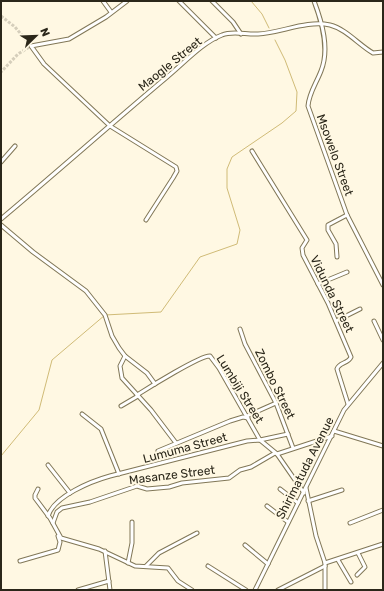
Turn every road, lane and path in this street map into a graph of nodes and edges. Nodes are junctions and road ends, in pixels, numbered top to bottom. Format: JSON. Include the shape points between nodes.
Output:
{"nodes":[{"id":1,"x":104,"y":1,"type":"edge"},
{"id":2,"x":127,"y":1,"type":"edge"},
{"id":3,"x":179,"y":1,"type":"edge"},
{"id":4,"x":212,"y":1,"type":"edge"},
{"id":5,"x":314,"y":1,"type":"edge"},
{"id":6,"x":111,"y":12,"type":"junction"},
{"id":7,"x":322,"y":24,"type":"junction"},
{"id":8,"x":240,"y":34,"type":"junction"},
{"id":9,"x":216,"y":38,"type":"junction"},
{"id":10,"x":383,"y":52,"type":"edge"},
{"id":11,"x":110,"y":126,"type":"junction"},
{"id":12,"x":15,"y":146,"type":"dead end"},
{"id":13,"x":252,"y":151,"type":"dead end"},
{"id":14,"x":1,"y":162,"type":"edge"},
{"id":15,"x":347,"y":215,"type":"junction"},
{"id":16,"x":1,"y":219,"type":"edge"},
{"id":17,"x":146,"y":220,"type":"dead end"},
{"id":18,"x":1,"y":225,"type":"edge"},
{"id":19,"x":337,"y":257,"type":"dead end"},
{"id":20,"x":347,"y":272,"type":"dead end"},
{"id":21,"x":318,"y":284,"type":"junction"},
{"id":22,"x":383,"y":285,"type":"edge"},
{"id":23,"x":360,"y":309,"type":"dead end"},
{"id":24,"x":336,"y":321,"type":"junction"},
{"id":25,"x":374,"y":321,"type":"dead end"},
{"id":26,"x":240,"y":329,"type":"dead end"},
{"id":27,"x":383,"y":340,"type":"edge"},
{"id":28,"x":125,"y":356,"type":"junction"},
{"id":29,"x":383,"y":363,"type":"edge"},
{"id":30,"x":155,"y":384,"type":"junction"},
{"id":31,"x":138,"y":396,"type":"junction"},
{"id":32,"x":276,"y":403,"type":"junction"},
{"id":33,"x":348,"y":404,"type":"junction"},
{"id":34,"x":121,"y":406,"type":"dead end"},
{"id":35,"x":82,"y":414,"type":"dead end"},
{"id":36,"x":247,"y":417,"type":"junction"},
{"id":37,"x":334,"y":431,"type":"junction"},
{"id":38,"x":288,"y":434,"type":"junction"},
{"id":39,"x":332,"y":436,"type":"junction"},
{"id":40,"x":260,"y":440,"type":"junction"},
{"id":41,"x":176,"y":443,"type":"junction"},
{"id":42,"x":383,"y":446,"type":"edge"},
{"id":43,"x":293,"y":448,"type":"junction"},
{"id":44,"x":158,"y":451,"type":"dead end"},
{"id":45,"x":276,"y":454,"type":"junction"},
{"id":46,"x":48,"y":465,"type":"dead end"},
{"id":47,"x":119,"y":474,"type":"junction"},
{"id":48,"x":306,"y":488,"type":"junction"},
{"id":49,"x":38,"y":489,"type":"dead end"},
{"id":50,"x":280,"y":489,"type":"dead end"},
{"id":51,"x":342,"y":490,"type":"dead end"},
{"id":52,"x":70,"y":493,"type":"junction"},
{"id":53,"x":304,"y":493,"type":"junction"},
{"id":54,"x":308,"y":501,"type":"junction"},
{"id":55,"x":298,"y":503,"type":"junction"},
{"id":56,"x":267,"y":506,"type":"dead end"},
{"id":57,"x":383,"y":510,"type":"edge"},
{"id":58,"x":48,"y":516,"type":"junction"},
{"id":59,"x":132,"y":522,"type":"dead end"},
{"id":60,"x":288,"y":522,"type":"junction"},
{"id":61,"x":53,"y":523,"type":"junction"},
{"id":62,"x":350,"y":523,"type":"dead end"},
{"id":63,"x":197,"y":533,"type":"dead end"},
{"id":64,"x":58,"y":536,"type":"junction"},
{"id":65,"x":383,"y":544,"type":"edge"},
{"id":66,"x":245,"y":545,"type":"dead end"},
{"id":67,"x":105,"y":551,"type":"junction"},
{"id":68,"x":358,"y":553,"type":"junction"},
{"id":69,"x":338,"y":560,"type":"junction"},
{"id":70,"x":20,"y":561,"type":"dead end"},
{"id":71,"x":128,"y":563,"type":"junction"},
{"id":72,"x":268,"y":564,"type":"junction"},
{"id":73,"x":325,"y":565,"type":"junction"},
{"id":74,"x":146,"y":566,"type":"junction"},
{"id":75,"x":208,"y":566,"type":"dead end"},
{"id":76,"x":357,"y":575,"type":"dead end"},
{"id":77,"x":108,"y":581,"type":"junction"},
{"id":78,"x":351,"y":582,"type":"dead end"},
{"id":79,"x":78,"y":590,"type":"edge"},
{"id":80,"x":110,"y":590,"type":"edge"},
{"id":81,"x":192,"y":590,"type":"edge"},
{"id":82,"x":246,"y":590,"type":"edge"},
{"id":83,"x":255,"y":590,"type":"edge"},
{"id":84,"x":278,"y":590,"type":"edge"},
{"id":85,"x":325,"y":590,"type":"edge"}],
"edges":[{"from":1,"to":6,"type":"street"},
{"from":2,"to":6,"type":"street"},
{"from":3,"to":9,"type":"street"},
{"from":4,"to":8,"type":"street","via":[[233,22]]},
{"from":5,"to":7,"type":"street","name":"Msowelo Street"},
{"from":6,"to":11,"type":"street","via":[[69,39],[31,46],[54,75]]},
{"from":7,"to":8,"type":"street","name":"Maogle Street","via":[[267,34]]},
{"from":7,"to":10,"type":"street","name":"Maogle Street","via":[[337,28],[373,53]]},
{"from":7,"to":15,"type":"street","name":"Msowelo Street","via":[[324,46],[321,71],[312,89],[308,106]]},
{"from":8,"to":9,"type":"street","name":"Maogle Street","via":[[226,33]]},
{"from":9,"to":11,"type":"street","name":"Maogle Street"},
{"from":11,"to":16,"type":"street","name":"Maogle Street"},
{"from":11,"to":17,"type":"street","via":[[177,168]]},
{"from":12,"to":14,"type":"street"},
{"from":13,"to":21,"type":"street","name":"Vidunda Street","via":[[304,234],[307,242],[302,252]]},
{"from":15,"to":19,"type":"street","via":[[328,225],[336,244]]},
{"from":15,"to":22,"type":"street","name":"Msowelo Street"},
{"from":18,"to":28,"type":"street","via":[[86,292],[105,315],[114,341]]},
{"from":20,"to":21,"type":"street"},
{"from":21,"to":24,"type":"street","name":"Vidunda Street"},
{"from":23,"to":24,"type":"street"},
{"from":24,"to":33,"type":"street","name":"Vidunda Street","via":[[351,357],[337,369]]},
{"from":25,"to":27,"type":"street"},
{"from":26,"to":32,"type":"street","name":"Zombo Street","via":[[245,344]]},
{"from":28,"to":30,"type":"street","via":[[147,373]]},
{"from":28,"to":31,"type":"street","via":[[120,366],[121,375]]},
{"from":29,"to":33,"type":"street","name":"Shirimatuda Avenue"},
{"from":30,"to":31,"type":"street","name":"Lumbiji Street"},
{"from":30,"to":36,"type":"street","name":"Lumbiji Street","via":[[210,356]]},
{"from":31,"to":34,"type":"street","name":"Lumbiji Street"},
{"from":31,"to":41,"type":"street"},
{"from":32,"to":36,"type":"street"},
{"from":32,"to":38,"type":"street","name":"Zombo Street"},
{"from":33,"to":37,"type":"street","name":"Shirimatuda Avenue"},
{"from":35,"to":47,"type":"street","via":[[101,429]]},
{"from":36,"to":40,"type":"street","name":"Lumbiji Street"},
{"from":36,"to":41,"type":"street","via":[[230,421]]},
{"from":37,"to":39,"type":"street","name":"Shirimatuda Avenue"},
{"from":37,"to":42,"type":"street"},
{"from":38,"to":40,"type":"street","name":"Lumuma Street"},
{"from":38,"to":43,"type":"street","name":"Zombo Street"},
{"from":39,"to":43,"type":"street"},
{"from":39,"to":48,"type":"street","name":"Shirimatuda Avenue"},
{"from":40,"to":45,"type":"street"},
{"from":40,"to":47,"type":"street","name":"Lumuma Street","via":[[234,444]]},
{"from":41,"to":44,"type":"street"},
{"from":43,"to":45,"type":"street"},
{"from":45,"to":53,"type":"street"},
{"from":45,"to":61,"type":"street","name":"Masanze Street","via":[[240,470],[229,478],[147,489],[136,486],[90,502],[62,508],[57,512]]},
{"from":46,"to":52,"type":"street"},
{"from":47,"to":52,"type":"street","name":"Lumuma Street","via":[[100,479]]},
{"from":48,"to":53,"type":"street","name":"Shirimatuda Avenue"},
{"from":48,"to":54,"type":"street"},
{"from":49,"to":58,"type":"street","via":[[36,498]]},
{"from":50,"to":55,"type":"street"},
{"from":51,"to":54,"type":"street"},
{"from":52,"to":58,"type":"street","name":"Lumuma Street","via":[[53,507]]},
{"from":53,"to":55,"type":"street","name":"Shirimatuda Avenue"},
{"from":54,"to":73,"type":"street"},
{"from":55,"to":60,"type":"street","name":"Shirimatuda Avenue"},
{"from":56,"to":60,"type":"street"},
{"from":57,"to":62,"type":"street"},
{"from":58,"to":61,"type":"street"},
{"from":59,"to":71,"type":"street","via":[[132,543]]},
{"from":60,"to":72,"type":"street","name":"Shirimatuda Avenue"},
{"from":61,"to":64,"type":"street"},
{"from":63,"to":74,"type":"street","via":[[159,553]]},
{"from":64,"to":67,"type":"street"},
{"from":64,"to":70,"type":"street","via":[[58,550]]},
{"from":65,"to":68,"type":"street"},
{"from":66,"to":72,"type":"street"},
{"from":67,"to":71,"type":"street"},
{"from":67,"to":77,"type":"street"},
{"from":68,"to":69,"type":"street"},
{"from":68,"to":76,"type":"street","via":[[365,567]]},
{"from":69,"to":73,"type":"street"},
{"from":69,"to":78,"type":"street"},
{"from":71,"to":74,"type":"street"},
{"from":72,"to":83,"type":"street","name":"Shirimatuda Avenue"},
{"from":73,"to":84,"type":"street"},
{"from":73,"to":85,"type":"street"},
{"from":74,"to":81,"type":"street","via":[[168,568],[178,581]]},
{"from":75,"to":82,"type":"street"},
{"from":77,"to":79,"type":"street"},
{"from":77,"to":80,"type":"street"}]}
